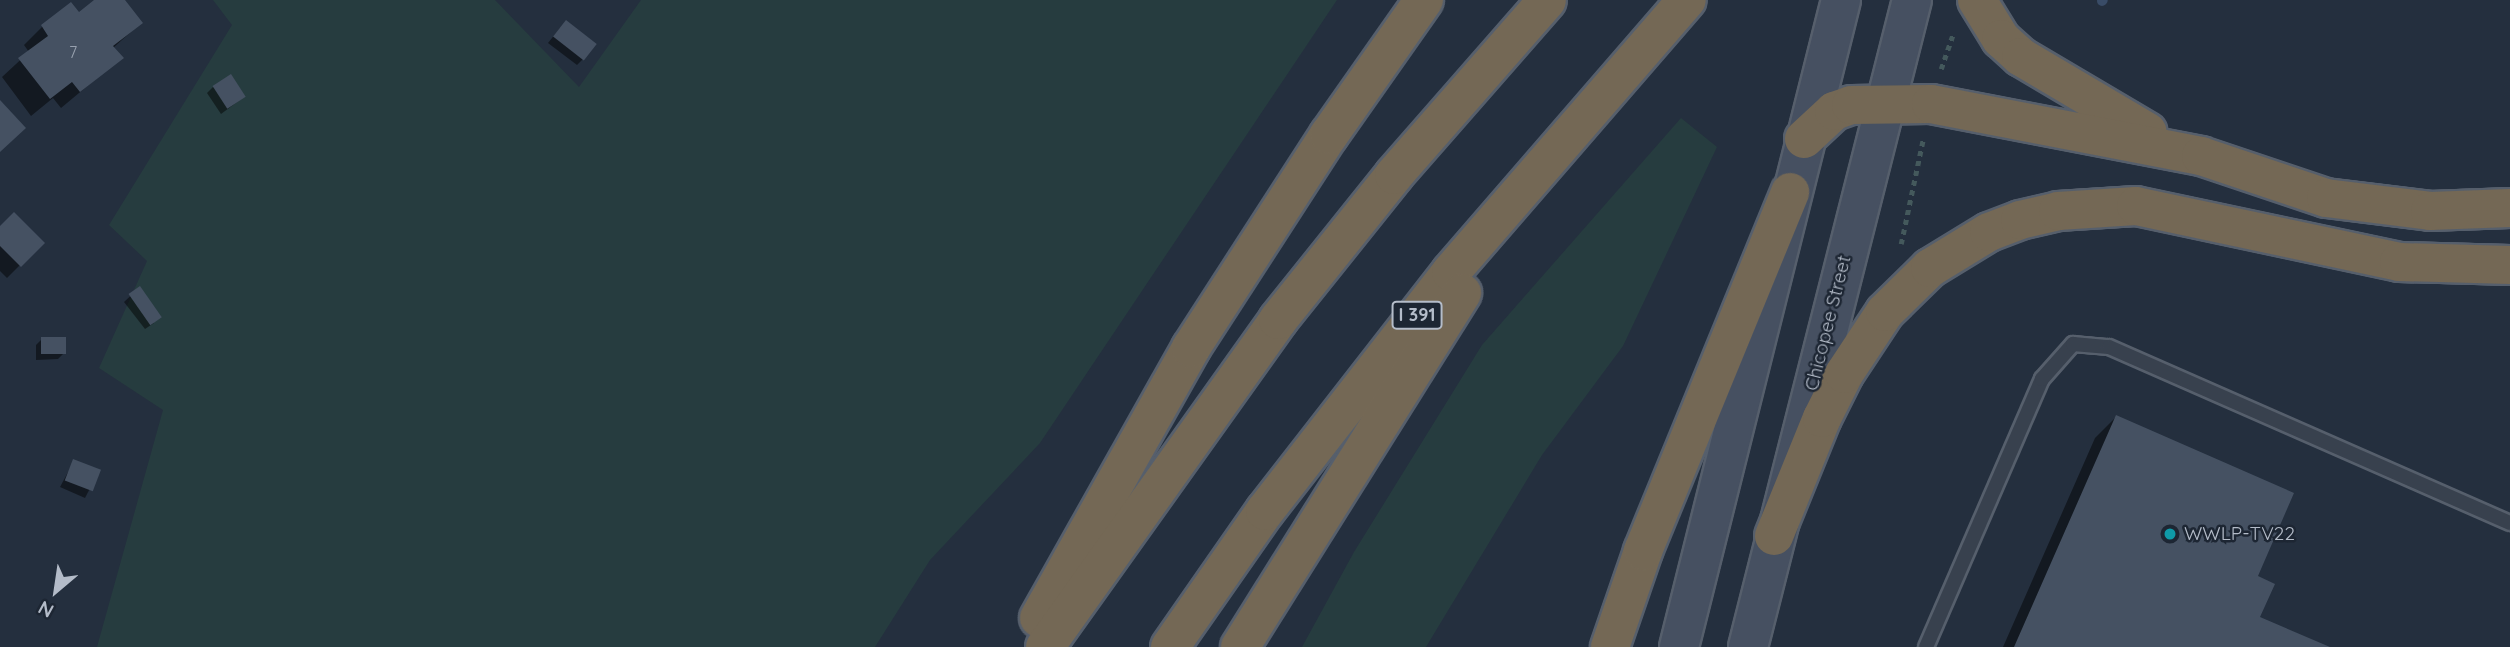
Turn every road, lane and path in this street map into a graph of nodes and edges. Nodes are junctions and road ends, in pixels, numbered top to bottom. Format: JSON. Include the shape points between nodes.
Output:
{"nodes":[{"id":1,"x":1424,"y":0,"type":"edge"},
{"id":2,"x":1547,"y":0,"type":"edge"},
{"id":3,"x":1687,"y":0,"type":"edge"},
{"id":4,"x":1841,"y":0,"type":"edge"},
{"id":5,"x":1912,"y":0,"type":"edge"},
{"id":6,"x":1967,"y":10,"type":"edge"},
{"id":7,"x":1936,"y":83,"type":"dead end"},
{"id":8,"x":1885,"y":101,"type":"junction"},
{"id":9,"x":1924,"y":131,"type":"dead end"},
{"id":10,"x":1804,"y":139,"type":"junction"},
{"id":11,"x":1550,"y":153,"type":"junction"},
{"id":12,"x":2201,"y":156,"type":"junction"},
{"id":13,"x":1790,"y":192,"type":"junction"},
{"id":14,"x":2510,"y":208,"type":"edge"},
{"id":15,"x":1904,"y":251,"type":"dead end"},
{"id":16,"x":2510,"y":265,"type":"edge"},
{"id":17,"x":2510,"y":523,"type":"edge"},
{"id":18,"x":1774,"y":536,"type":"junction"},
{"id":19,"x":1023,"y":647,"type":"edge"},
{"id":20,"x":1045,"y":647,"type":"edge"},
{"id":21,"x":1170,"y":647,"type":"edge"},
{"id":22,"x":1240,"y":647,"type":"edge"},
{"id":23,"x":1610,"y":647,"type":"edge"},
{"id":24,"x":1679,"y":647,"type":"edge"},
{"id":25,"x":1748,"y":647,"type":"edge"},
{"id":26,"x":1926,"y":647,"type":"edge"}],
"edges":[{"from":1,"to":19,"type":"highway","via":[[1329,135],[1191,348]]},
{"from":2,"to":20,"type":"highway","via":[[1394,175],[1278,320]]},
{"from":3,"to":11,"type":"highway","number":"I 391"},
{"from":4,"to":10,"type":"main road"},
{"from":5,"to":8,"type":"main road","name":"Chicopee Street"},
{"from":6,"to":7,"type":"path"},
{"from":6,"to":12,"type":"highway","via":[[2045,73],[2111,113]]},
{"from":8,"to":10,"type":"highway","via":[[1834,111]]},
{"from":8,"to":12,"type":"highway","via":[[1983,113]]},
{"from":8,"to":18,"type":"main road","name":"Chicopee Street"},
{"from":9,"to":15,"type":"path","via":[[1901,244]]},
{"from":10,"to":13,"type":"main road"},
{"from":11,"to":21,"type":"highway","number":"I 391","via":[[1357,390]]},
{"from":11,"to":22,"type":"highway"},
{"from":12,"to":14,"type":"highway","via":[[2326,198],[2390,209]]},
{"from":13,"to":23,"type":"highway","via":[[1643,551]]},
{"from":13,"to":24,"type":"main road"},
{"from":16,"to":18,"type":"highway","via":[[2399,262],[2136,206],[2058,211],[2020,220],[1989,232],[1930,268],[1885,312],[1833,396]]},
{"from":17,"to":26,"type":"lane","via":[[2109,347],[2073,344],[2042,379]]},
{"from":18,"to":25,"type":"main road","name":"Chicopee Street"}]}
